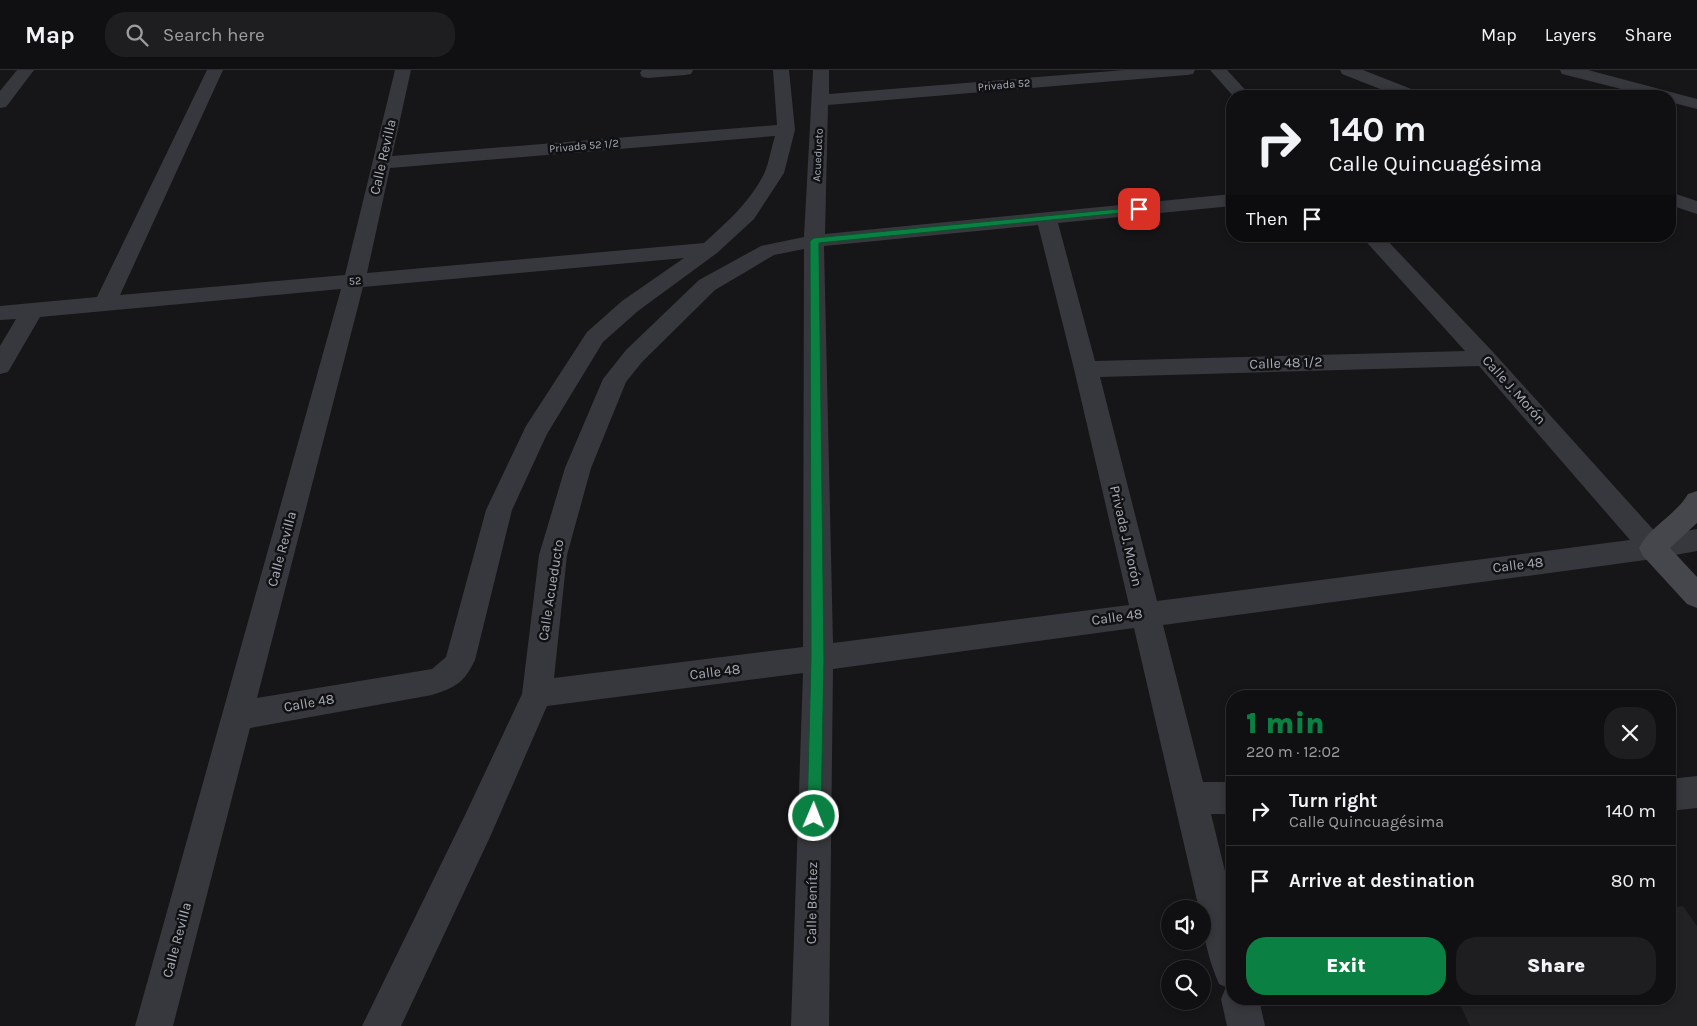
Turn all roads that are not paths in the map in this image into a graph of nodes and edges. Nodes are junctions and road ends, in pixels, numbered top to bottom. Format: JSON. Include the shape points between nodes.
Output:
{"nodes":[{"id":1,"x":26,"y":70,"type":"edge"},
{"id":2,"x":215,"y":70,"type":"edge"},
{"id":3,"x":404,"y":70,"type":"edge"},
{"id":4,"x":685,"y":70,"type":"edge"},
{"id":5,"x":781,"y":70,"type":"edge"},
{"id":6,"x":821,"y":70,"type":"edge"},
{"id":7,"x":1187,"y":70,"type":"edge"},
{"id":8,"x":1218,"y":70,"type":"edge"},
{"id":9,"x":1348,"y":70,"type":"edge"},
{"id":10,"x":1568,"y":70,"type":"edge"},
{"id":11,"x":648,"y":74,"type":"dead end"},
{"id":12,"x":1236,"y":90,"type":"edge"},
{"id":13,"x":1398,"y":90,"type":"edge"},
{"id":14,"x":1646,"y":90,"type":"edge"},
{"id":15,"x":1676,"y":98,"type":"edge"},
{"id":16,"x":821,"y":100,"type":"junction"},
{"id":17,"x":0,"y":103,"type":"edge"},
{"id":18,"x":1697,"y":104,"type":"edge"},
{"id":19,"x":786,"y":130,"type":"junction"},
{"id":20,"x":382,"y":163,"type":"junction"},
{"id":21,"x":1676,"y":200,"type":"edge"},
{"id":22,"x":1226,"y":201,"type":"edge"},
{"id":23,"x":1697,"y":208,"type":"edge"},
{"id":24,"x":1046,"y":218,"type":"junction"},
{"id":25,"x":814,"y":241,"type":"junction"},
{"id":26,"x":1377,"y":242,"type":"edge"},
{"id":27,"x":710,"y":249,"type":"junction"},
{"id":28,"x":354,"y":281,"type":"junction"},
{"id":29,"x":104,"y":304,"type":"junction"},
{"id":30,"x":32,"y":311,"type":"junction"},
{"id":31,"x":0,"y":314,"type":"edge"},
{"id":32,"x":1485,"y":358,"type":"junction"},
{"id":33,"x":0,"y":366,"type":"edge"},
{"id":34,"x":1086,"y":369,"type":"junction"},
{"id":35,"x":1697,"y":501,"type":"edge"},
{"id":36,"x":1697,"y":540,"type":"edge"},
{"id":37,"x":1653,"y":548,"type":"junction"},
{"id":38,"x":1697,"y":596,"type":"edge"},
{"id":39,"x":1144,"y":614,"type":"junction"},
{"id":40,"x":818,"y":659,"type":"junction"},
{"id":41,"x":537,"y":694,"type":"junction"},
{"id":42,"x":237,"y":716,"type":"junction"},
{"id":43,"x":1697,"y":792,"type":"edge"},
{"id":44,"x":1676,"y":794,"type":"edge"},
{"id":45,"x":1189,"y":798,"type":"junction"},
{"id":46,"x":1226,"y":798,"type":"edge"},
{"id":47,"x":1226,"y":947,"type":"edge"},
{"id":48,"x":1241,"y":1005,"type":"edge"},
{"id":49,"x":154,"y":1026,"type":"edge"},
{"id":50,"x":381,"y":1026,"type":"edge"},
{"id":51,"x":810,"y":1026,"type":"edge"},
{"id":52,"x":1246,"y":1026,"type":"edge"}],
"edges":[{"from":1,"to":17,"type":"street"},
{"from":2,"to":29,"type":"street"},
{"from":3,"to":20,"type":"street","name":"Calle Revilla"},
{"from":4,"to":11,"type":"street"},
{"from":5,"to":19,"type":"street"},
{"from":6,"to":16,"type":"street","name":"Acueducto"},
{"from":7,"to":16,"type":"street","name":"Privada 52"},
{"from":8,"to":12,"type":"street"},
{"from":9,"to":13,"type":"street"},
{"from":10,"to":14,"type":"street"},
{"from":15,"to":18,"type":"street"},
{"from":16,"to":25,"type":"street","name":"Acueducto"},
{"from":19,"to":20,"type":"street","name":"Privada 52 1/2"},
{"from":19,"to":27,"type":"street","via":[[774,173],[747,215]]},
{"from":20,"to":28,"type":"street","name":"Calle Revilla"},
{"from":21,"to":23,"type":"street"},
{"from":22,"to":24,"type":"street","name":"Calle Acueducto"},
{"from":24,"to":25,"type":"street","name":"Calle Acueducto"},
{"from":24,"to":34,"type":"street","name":"Privada J. Morón"},
{"from":25,"to":40,"type":"street","name":"Calle Benítez"},
{"from":25,"to":41,"type":"street","name":"Calle Acueducto","via":[[768,250],[707,284],[615,379],[578,468],[553,555]]},
{"from":26,"to":32,"type":"street","name":"Calle J. Morón"},
{"from":27,"to":28,"type":"street","name":"52"},
{"from":27,"to":42,"type":"street","name":"Calle 48","via":[[630,306],[595,337],[566,381],[535,432],[499,510],[460,660],[452,672],[432,682]]},
{"from":28,"to":29,"type":"street","name":"52"},
{"from":28,"to":42,"type":"street","name":"Calle Revilla"},
{"from":29,"to":30,"type":"street","name":"52"},
{"from":30,"to":31,"type":"street","name":"52"},
{"from":30,"to":33,"type":"street"},
{"from":32,"to":34,"type":"street","name":"Calle 48 1/2"},
{"from":32,"to":37,"type":"street","name":"Calle J. Morón"},
{"from":34,"to":39,"type":"street","name":"Privada J. Morón"},
{"from":35,"to":37,"type":"main road","via":[[1691,512]]},
{"from":36,"to":37,"type":"street","name":"Calle 48"},
{"from":37,"to":38,"type":"main road"},
{"from":37,"to":39,"type":"street","name":"Calle 48"},
{"from":39,"to":40,"type":"street","name":"Calle 48"},
{"from":39,"to":45,"type":"street","name":"Privada J. Morón"},
{"from":40,"to":41,"type":"street","name":"Calle 48"},
{"from":40,"to":51,"type":"street","name":"Calle Benítez"},
{"from":41,"to":50,"type":"street","name":"Calle Acueducto"},
{"from":42,"to":49,"type":"street","name":"Calle Revilla"},
{"from":43,"to":44,"type":"street"},
{"from":45,"to":46,"type":"street"},
{"from":45,"to":47,"type":"street","name":"Privada J. Morón"},
{"from":48,"to":52,"type":"street"}]}
